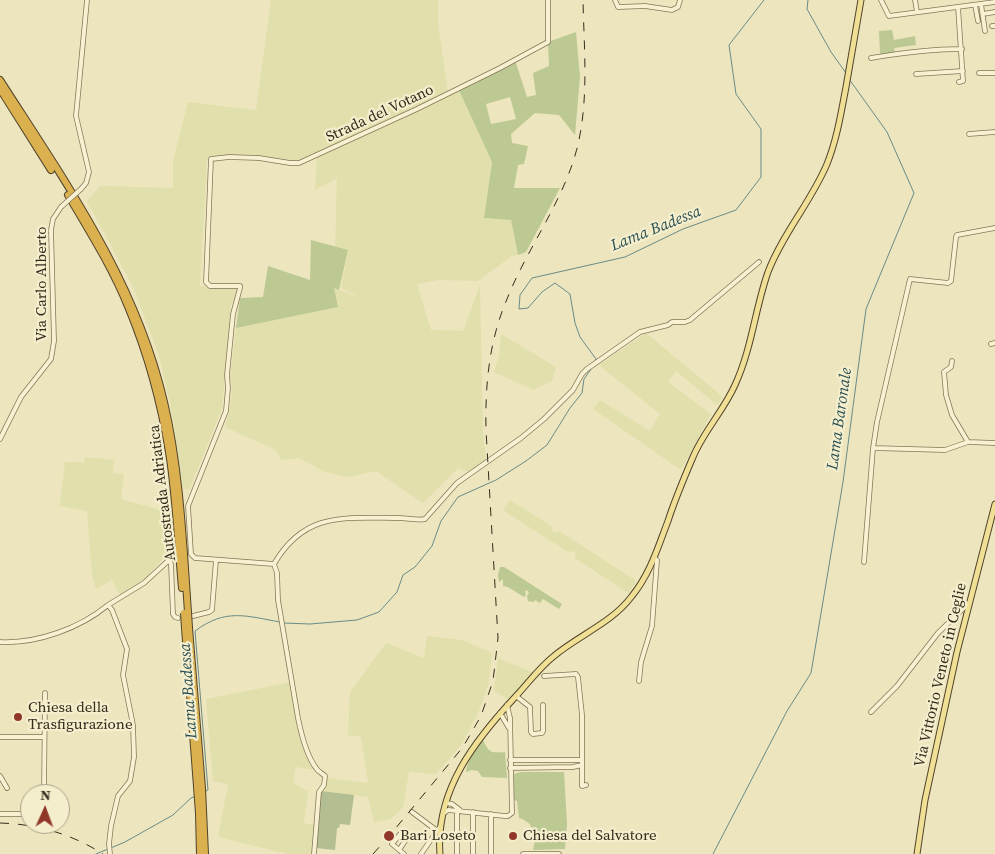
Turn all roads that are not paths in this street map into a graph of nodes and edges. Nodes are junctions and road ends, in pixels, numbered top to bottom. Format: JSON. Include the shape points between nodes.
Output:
{"nodes":[{"id":1,"x":87,"y":0,"type":"edge"},
{"id":2,"x":548,"y":0,"type":"edge"},
{"id":3,"x":615,"y":0,"type":"edge"},
{"id":4,"x":680,"y":0,"type":"edge"},
{"id":5,"x":861,"y":0,"type":"edge"},
{"id":6,"x":880,"y":0,"type":"edge"},
{"id":7,"x":915,"y":0,"type":"edge"},
{"id":8,"x":959,"y":1,"type":"edge"},
{"id":9,"x":995,"y":2,"type":"edge"},
{"id":10,"x":981,"y":4,"type":"junction"},
{"id":11,"x":975,"y":5,"type":"junction"},
{"id":12,"x":959,"y":7,"type":"junction"},
{"id":13,"x":917,"y":12,"type":"junction"},
{"id":14,"x":995,"y":12,"type":"edge"},
{"id":15,"x":983,"y":14,"type":"junction"},
{"id":16,"x":978,"y":21,"type":"dead end"},
{"id":17,"x":985,"y":31,"type":"dead end"},
{"id":18,"x":962,"y":49,"type":"junction"},
{"id":19,"x":871,"y":58,"type":"dead end"},
{"id":20,"x":963,"y":71,"type":"junction"},
{"id":21,"x":979,"y":73,"type":"dead end"},
{"id":22,"x":995,"y":73,"type":"edge"},
{"id":23,"x":916,"y":74,"type":"dead end"},
{"id":24,"x":0,"y":80,"type":"edge"},
{"id":25,"x":958,"y":82,"type":"dead end"},
{"id":26,"x":0,"y":89,"type":"edge"},
{"id":27,"x":995,"y":132,"type":"edge"},
{"id":28,"x":969,"y":134,"type":"dead end"},
{"id":29,"x":995,"y":228,"type":"edge"},
{"id":30,"x":759,"y":262,"type":"dead end"},
{"id":31,"x":952,"y":361,"type":"dead end"},
{"id":32,"x":0,"y":439,"type":"edge"},
{"id":33,"x":968,"y":442,"type":"junction"},
{"id":34,"x":995,"y":443,"type":"edge"},
{"id":35,"x":873,"y":448,"type":"junction"},
{"id":36,"x":995,"y":504,"type":"edge"},
{"id":37,"x":654,"y":558,"type":"junction"},
{"id":38,"x":216,"y":560,"type":"junction"},
{"id":39,"x":864,"y":562,"type":"dead end"},
{"id":40,"x":274,"y":564,"type":"junction"},
{"id":41,"x":970,"y":602,"type":"junction"},
{"id":42,"x":108,"y":605,"type":"junction"},
{"id":43,"x":186,"y":615,"type":"junction"},
{"id":44,"x":0,"y":642,"type":"edge"},
{"id":45,"x":544,"y":676,"type":"dead end"},
{"id":46,"x":639,"y":681,"type":"dead end"},
{"id":47,"x":45,"y":693,"type":"dead end"},
{"id":48,"x":516,"y":696,"type":"junction"},
{"id":49,"x":543,"y":704,"type":"dead end"},
{"id":50,"x":507,"y":706,"type":"junction"},
{"id":51,"x":500,"y":712,"type":"junction"},
{"id":52,"x":871,"y":712,"type":"dead end"},
{"id":53,"x":507,"y":719,"type":"junction"},
{"id":54,"x":493,"y":720,"type":"junction"},
{"id":55,"x":0,"y":737,"type":"edge"},
{"id":56,"x":44,"y":737,"type":"junction"},
{"id":57,"x":510,"y":760,"type":"junction"},
{"id":58,"x":582,"y":760,"type":"junction"},
{"id":59,"x":582,"y":765,"type":"junction"},
{"id":60,"x":510,"y":768,"type":"junction"},
{"id":61,"x":0,"y":777,"type":"edge"},
{"id":62,"x":44,"y":784,"type":"edge"},
{"id":63,"x":586,"y":785,"type":"dead end"},
{"id":64,"x":7,"y":788,"type":"dead end"},
{"id":65,"x":449,"y":804,"type":"junction"},
{"id":66,"x":450,"y":810,"type":"junction"},
{"id":67,"x":457,"y":811,"type":"junction"},
{"id":68,"x":464,"y":811,"type":"junction"},
{"id":69,"x":412,"y":812,"type":"dead end"},
{"id":70,"x":472,"y":812,"type":"junction"},
{"id":71,"x":201,"y":813,"type":"junction"},
{"id":72,"x":0,"y":814,"type":"edge"},
{"id":73,"x":20,"y":814,"type":"edge"},
{"id":74,"x":444,"y":814,"type":"junction"},
{"id":75,"x":491,"y":814,"type":"junction"},
{"id":76,"x":438,"y":829,"type":"junction"},
{"id":77,"x":399,"y":850,"type":"junction"},
{"id":78,"x":110,"y":854,"type":"edge"},
{"id":79,"x":200,"y":854,"type":"edge"},
{"id":80,"x":205,"y":854,"type":"edge"},
{"id":81,"x":314,"y":854,"type":"edge"},
{"id":82,"x":404,"y":854,"type":"edge"},
{"id":83,"x":421,"y":854,"type":"edge"},
{"id":84,"x":440,"y":854,"type":"edge"},
{"id":85,"x":457,"y":854,"type":"edge"},
{"id":86,"x":473,"y":854,"type":"edge"},
{"id":87,"x":491,"y":854,"type":"edge"},
{"id":88,"x":523,"y":854,"type":"edge"},
{"id":89,"x":559,"y":854,"type":"edge"},
{"id":90,"x":917,"y":854,"type":"edge"}],
"edges":[{"from":1,"to":32,"type":"street","name":"Via Carlo Alberto","bridge":true,"via":[[76,116],[88,172],[86,183],[53,219],[52,356],[21,397]]},
{"from":2,"to":38,"type":"street","name":"Strada del Votano","via":[[548,42],[417,109],[299,163],[259,158],[211,159],[206,285],[240,286],[233,314],[226,411],[188,510],[192,556]]},
{"from":3,"to":4,"type":"street","via":[[618,7],[672,10],[678,7]]},
{"from":5,"to":37,"type":"main road","via":[[839,124],[828,162],[775,256],[765,281],[744,364],[727,400],[697,448]]},
{"from":6,"to":13,"type":"street","via":[[889,16]]},
{"from":7,"to":13,"type":"street"},
{"from":8,"to":12,"type":"street"},
{"from":9,"to":10,"type":"street"},
{"from":10,"to":11,"type":"street"},
{"from":10,"to":15,"type":"street"},
{"from":11,"to":12,"type":"street"},
{"from":11,"to":16,"type":"street"},
{"from":12,"to":13,"type":"street"},
{"from":12,"to":18,"type":"street"},
{"from":14,"to":15,"type":"street"},
{"from":15,"to":17,"type":"street"},
{"from":18,"to":19,"type":"street","via":[[934,49]]},
{"from":18,"to":20,"type":"street"},
{"from":20,"to":23,"type":"street"},
{"from":20,"to":25,"type":"street","via":[[963,81]]},
{"from":21,"to":22,"type":"street"},
{"from":24,"to":43,"type":"highway","name":"Autostrada Adriatica","via":[[106,251],[143,331],[162,394],[174,451]]},
{"from":26,"to":43,"type":"highway","name":"Autostrada Adriatica","via":[[103,255],[143,345],[170,454]]},
{"from":27,"to":28,"type":"street"},
{"from":29,"to":35,"type":"street","via":[[957,235],[951,282],[910,279]]},
{"from":30,"to":40,"type":"street","via":[[690,320],[640,332],[587,369],[573,390],[544,419],[457,483],[425,519],[347,517],[310,526],[297,535]]},
{"from":31,"to":33,"type":"street","via":[[951,367],[944,372],[946,395],[952,415]]},
{"from":33,"to":34,"type":"street"},
{"from":33,"to":35,"type":"street","via":[[945,450]]},
{"from":35,"to":39,"type":"street"},
{"from":36,"to":41,"type":"main road","name":"Via Vittorio Veneto in Ceglie"},
{"from":37,"to":46,"type":"street","via":[[657,560],[652,626]]},
{"from":37,"to":48,"type":"main road","via":[[626,603],[606,621],[554,656]]},
{"from":38,"to":40,"type":"street"},
{"from":38,"to":43,"type":"street","via":[[212,610]]},
{"from":40,"to":81,"type":"street","via":[[302,737],[314,766],[325,776],[319,792]]},
{"from":41,"to":52,"type":"street","via":[[938,633],[897,686]]},
{"from":41,"to":90,"type":"main road","name":"Via Vittorio Veneto in Ceglie","via":[[925,800]]},
{"from":42,"to":43,"type":"street","via":[[144,583],[170,560],[173,614],[175,618]]},
{"from":42,"to":44,"type":"street","via":[[82,623],[33,640]]},
{"from":42,"to":78,"type":"street","via":[[127,648],[123,679],[134,745],[133,773],[118,796],[111,826]]},
{"from":43,"to":71,"type":"highway","name":"Autostrada Adriatica","bridge":true},
{"from":45,"to":58,"type":"street","via":[[576,674],[578,677]]},
{"from":47,"to":56,"type":"street"},
{"from":48,"to":49,"type":"street","via":[[530,707],[533,734],[543,731]]},
{"from":48,"to":50,"type":"main road"},
{"from":50,"to":51,"type":"main road"},
{"from":50,"to":53,"type":"street"},
{"from":51,"to":53,"type":"street"},
{"from":51,"to":54,"type":"main road"},
{"from":53,"to":54,"type":"street"},
{"from":53,"to":57,"type":"street"},
{"from":54,"to":65,"type":"main road","via":[[466,759],[449,795]]},
{"from":55,"to":56,"type":"street"},
{"from":56,"to":62,"type":"street"},
{"from":57,"to":58,"type":"street"},
{"from":57,"to":60,"type":"street"},
{"from":58,"to":59,"type":"street"},
{"from":59,"to":60,"type":"street"},
{"from":59,"to":63,"type":"street","via":[[582,786]]},
{"from":60,"to":75,"type":"street","via":[[510,815]]},
{"from":61,"to":64,"type":"street"},
{"from":65,"to":66,"type":"street"},
{"from":65,"to":68,"type":"street"},
{"from":65,"to":74,"type":"main road"},
{"from":66,"to":67,"type":"street"},
{"from":66,"to":74,"type":"street"},
{"from":67,"to":68,"type":"street"},
{"from":67,"to":85,"type":"street"},
{"from":68,"to":70,"type":"street"},
{"from":69,"to":76,"type":"street"},
{"from":70,"to":75,"type":"street"},
{"from":70,"to":86,"type":"street"},
{"from":71,"to":79,"type":"highway","name":"Autostrada Adriatica"},
{"from":71,"to":80,"type":"highway","name":"Autostrada Adriatica"},
{"from":72,"to":73,"type":"street"},
{"from":74,"to":76,"type":"main road"},
{"from":75,"to":87,"type":"street"},
{"from":76,"to":83,"type":"street"},
{"from":76,"to":84,"type":"main road"},
{"from":77,"to":77,"type":"street","via":[[407,838],[401,833],[392,844]]},
{"from":77,"to":82,"type":"street"},
{"from":88,"to":89,"type":"street"}]}
